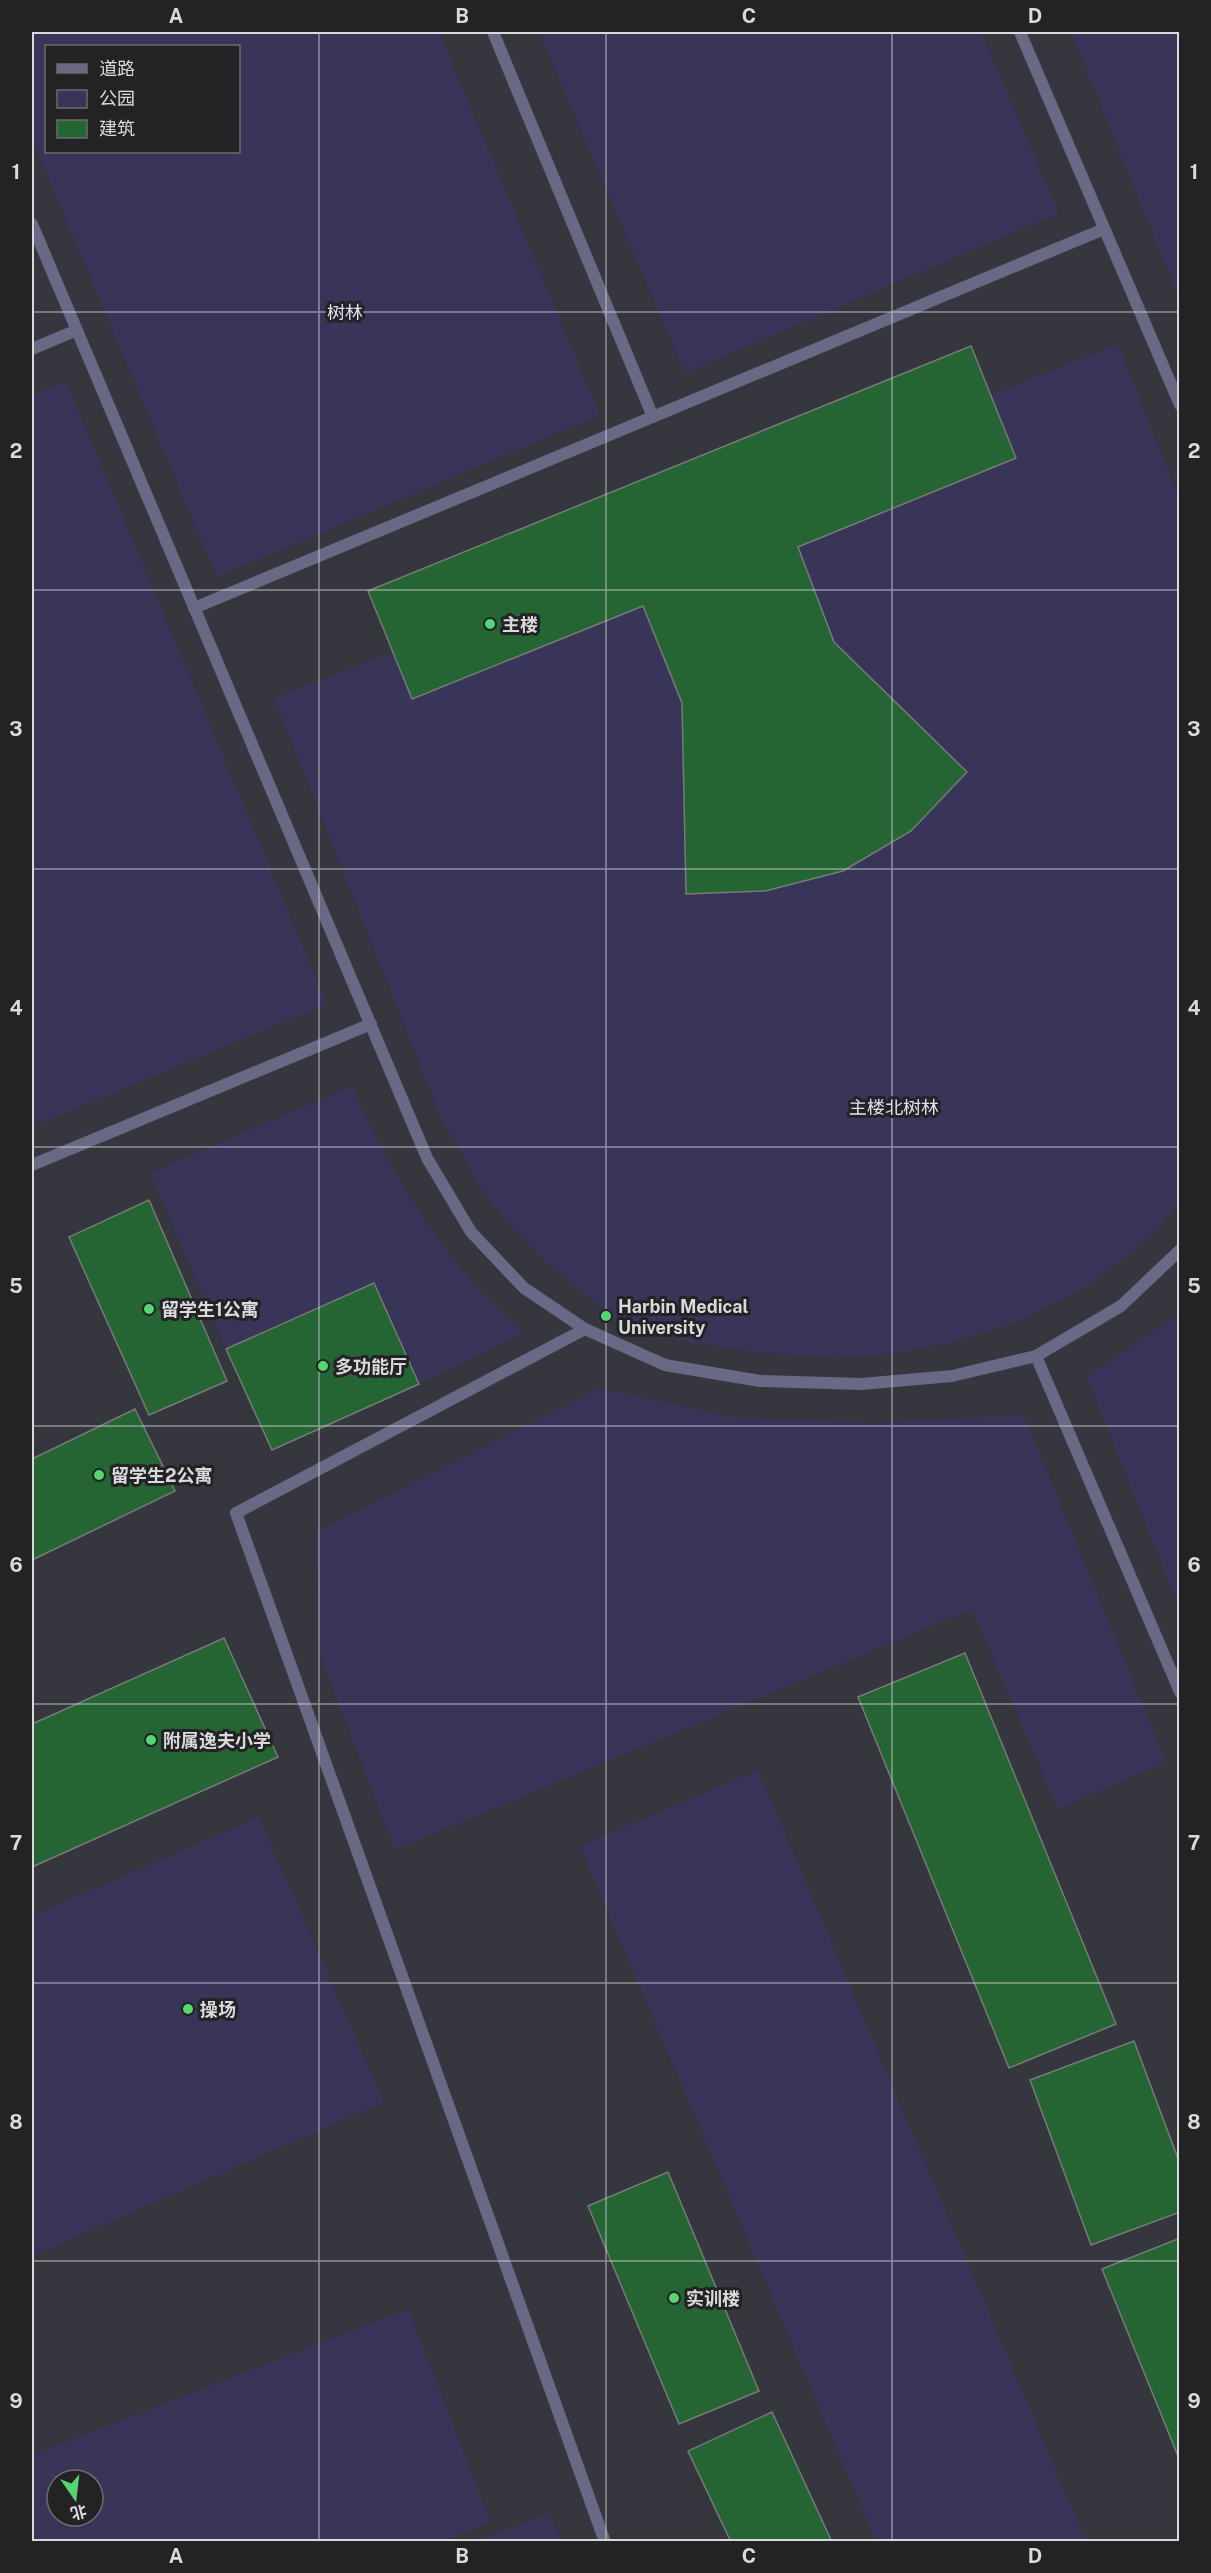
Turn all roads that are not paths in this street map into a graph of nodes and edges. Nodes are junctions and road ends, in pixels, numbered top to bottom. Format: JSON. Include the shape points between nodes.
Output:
{"nodes":[{"id":1,"x":493,"y":32,"type":"edge"},
{"id":2,"x":1020,"y":32,"type":"edge"},
{"id":3,"x":32,"y":224,"type":"edge"},
{"id":4,"x":1104,"y":229,"type":"junction"},
{"id":5,"x":77,"y":330,"type":"junction"},
{"id":6,"x":32,"y":349,"type":"edge"},
{"id":7,"x":1179,"y":405,"type":"edge"},
{"id":8,"x":653,"y":417,"type":"junction"},
{"id":9,"x":194,"y":608,"type":"junction"},
{"id":10,"x":370,"y":1024,"type":"junction"},
{"id":11,"x":32,"y":1165,"type":"edge"},
{"id":12,"x":1179,"y":1250,"type":"edge"},
{"id":13,"x":585,"y":1329,"type":"junction"},
{"id":14,"x":1036,"y":1356,"type":"junction"},
{"id":15,"x":1179,"y":1692,"type":"edge"},
{"id":16,"x":605,"y":2541,"type":"edge"}],
"edges":[{"from":1,"to":8,"type":"street"},
{"from":2,"to":4,"type":"street"},
{"from":3,"to":5,"type":"street"},
{"from":4,"to":7,"type":"street"},
{"from":4,"to":8,"type":"street"},
{"from":5,"to":6,"type":"street"},
{"from":5,"to":9,"type":"street"},
{"from":8,"to":9,"type":"street"},
{"from":9,"to":10,"type":"street"},
{"from":10,"to":11,"type":"street"},
{"from":10,"to":13,"type":"street","via":[[427,1158],[471,1232],[524,1288]]},
{"from":12,"to":14,"type":"street","via":[[1120,1306]]},
{"from":13,"to":14,"type":"street","via":[[665,1365],[760,1381],[861,1384],[952,1376]]},
{"from":13,"to":16,"type":"street","via":[[236,1513]]},
{"from":14,"to":15,"type":"street"}]}
